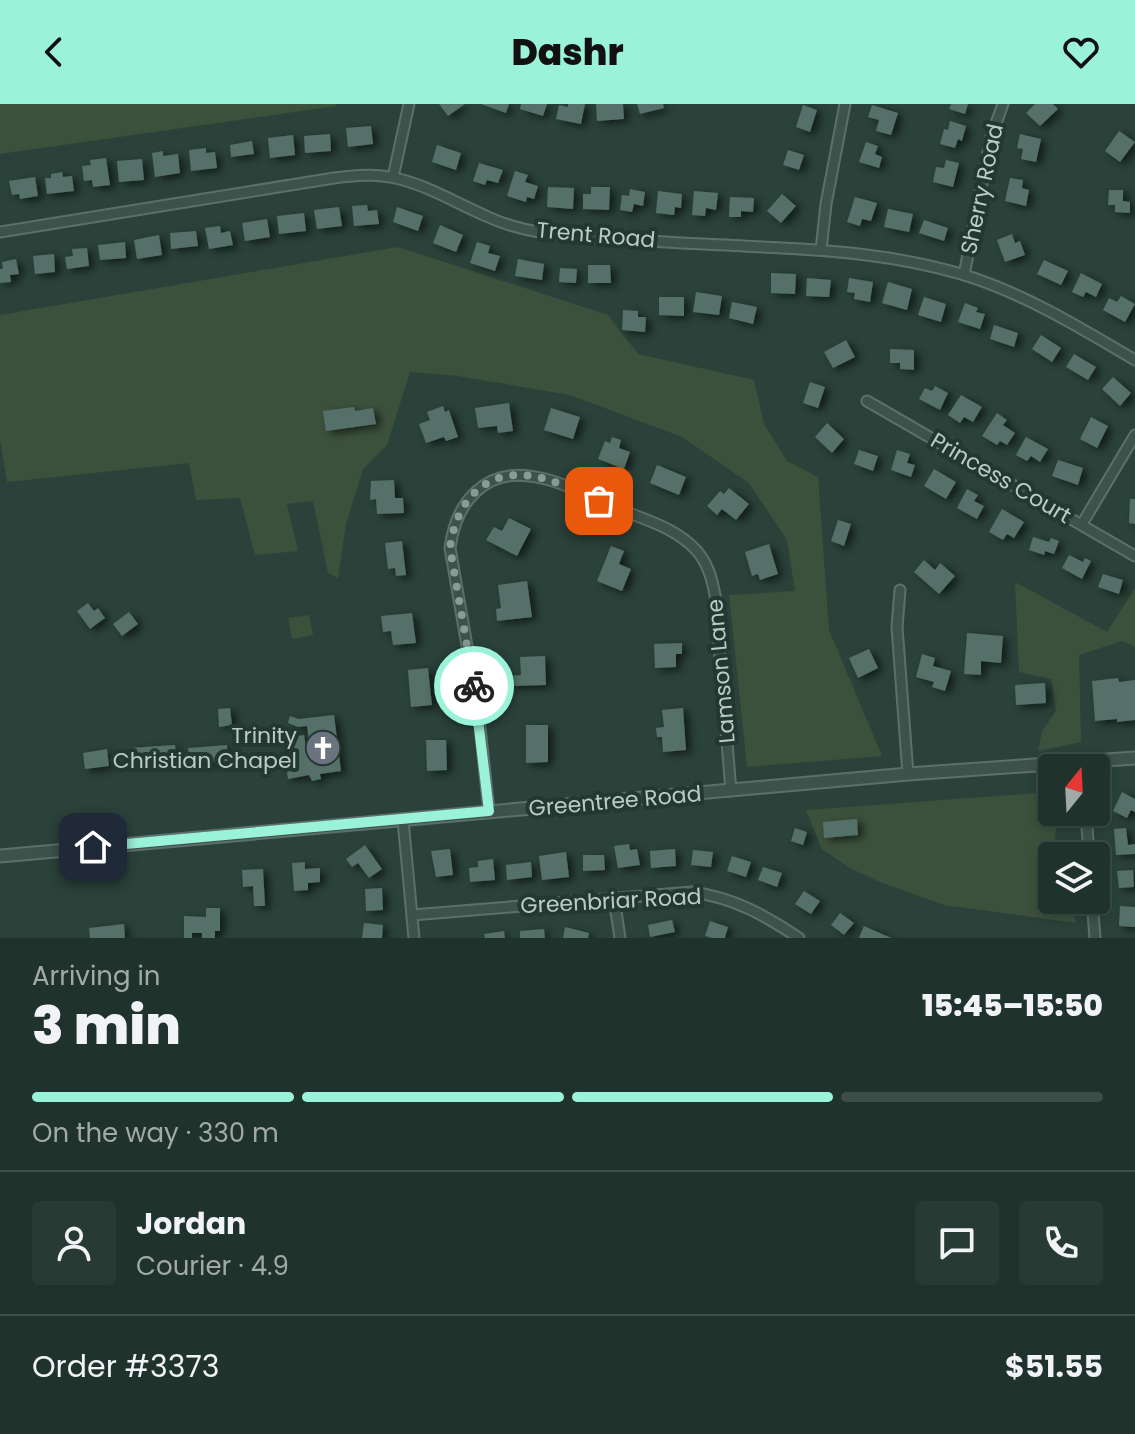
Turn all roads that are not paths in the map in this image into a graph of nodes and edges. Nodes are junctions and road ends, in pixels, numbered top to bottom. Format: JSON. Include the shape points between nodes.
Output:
{"nodes":[{"id":1,"x":409,"y":104,"type":"edge"},
{"id":2,"x":845,"y":104,"type":"edge"},
{"id":3,"x":1003,"y":104,"type":"edge"},
{"id":4,"x":393,"y":177,"type":"junction"},
{"id":5,"x":0,"y":232,"type":"edge"},
{"id":6,"x":821,"y":250,"type":"junction"},
{"id":7,"x":964,"y":275,"type":"junction"},
{"id":8,"x":1135,"y":360,"type":"edge"},
{"id":9,"x":867,"y":401,"type":"dead end"},
{"id":10,"x":1135,"y":435,"type":"edge"},
{"id":11,"x":1082,"y":524,"type":"junction"},
{"id":12,"x":1135,"y":556,"type":"edge"},
{"id":13,"x":900,"y":590,"type":"dead end"},
{"id":14,"x":1135,"y":758,"type":"edge"},
{"id":15,"x":1110,"y":761,"type":"edge"},
{"id":16,"x":1038,"y":767,"type":"edge"},
{"id":17,"x":908,"y":774,"type":"junction"},
{"id":18,"x":731,"y":791,"type":"junction"},
{"id":19,"x":489,"y":811,"type":"junction"},
{"id":20,"x":403,"y":820,"type":"junction"},
{"id":21,"x":0,"y":856,"type":"edge"},
{"id":22,"x":614,"y":898,"type":"junction"},
{"id":23,"x":1093,"y":914,"type":"edge"},
{"id":24,"x":412,"y":915,"type":"junction"},
{"id":25,"x":414,"y":938,"type":"edge"},
{"id":26,"x":620,"y":938,"type":"edge"},
{"id":27,"x":799,"y":938,"type":"edge"},
{"id":28,"x":1095,"y":938,"type":"edge"}],
"edges":[{"from":1,"to":4,"type":"street"},
{"from":2,"to":6,"type":"street"},
{"from":3,"to":7,"type":"street","name":"Sherry Road","via":[[991,137]]},
{"from":4,"to":5,"type":"street","name":"Trent Road","via":[[334,178]]},
{"from":4,"to":6,"type":"street","name":"Trent Road","via":[[502,223],[545,233]]},
{"from":6,"to":7,"type":"street","name":"Trent Road","via":[[886,257]]},
{"from":7,"to":8,"type":"street","name":"Trent Road","via":[[1037,304]]},
{"from":9,"to":11,"type":"street","name":"Princess Court"},
{"from":10,"to":11,"type":"street"},
{"from":11,"to":12,"type":"street","name":"Princess Court"},
{"from":13,"to":17,"type":"street","via":[[897,627]]},
{"from":14,"to":15,"type":"street","name":"Greentree Road"},
{"from":16,"to":17,"type":"street","name":"Greentree Road"},
{"from":17,"to":18,"type":"street","name":"Greentree Road"},
{"from":18,"to":19,"type":"street","name":"Greentree Road"},
{"from":18,"to":19,"type":"street","name":"Lamson Lane","via":[[715,595],[712,577],[695,549],[672,532],[550,480],[506,476],[467,500],[452,530],[450,548],[478,709]]},
{"from":19,"to":20,"type":"street","name":"Greentree Road"},
{"from":20,"to":21,"type":"street","name":"Greentree Road"},
{"from":20,"to":24,"type":"street"},
{"from":22,"to":24,"type":"street","name":"Greenbriar Road"},
{"from":22,"to":26,"type":"street"},
{"from":22,"to":27,"type":"street","name":"Greenbriar Road","via":[[706,894],[754,910]]},
{"from":23,"to":28,"type":"street"},
{"from":24,"to":25,"type":"street"}]}
